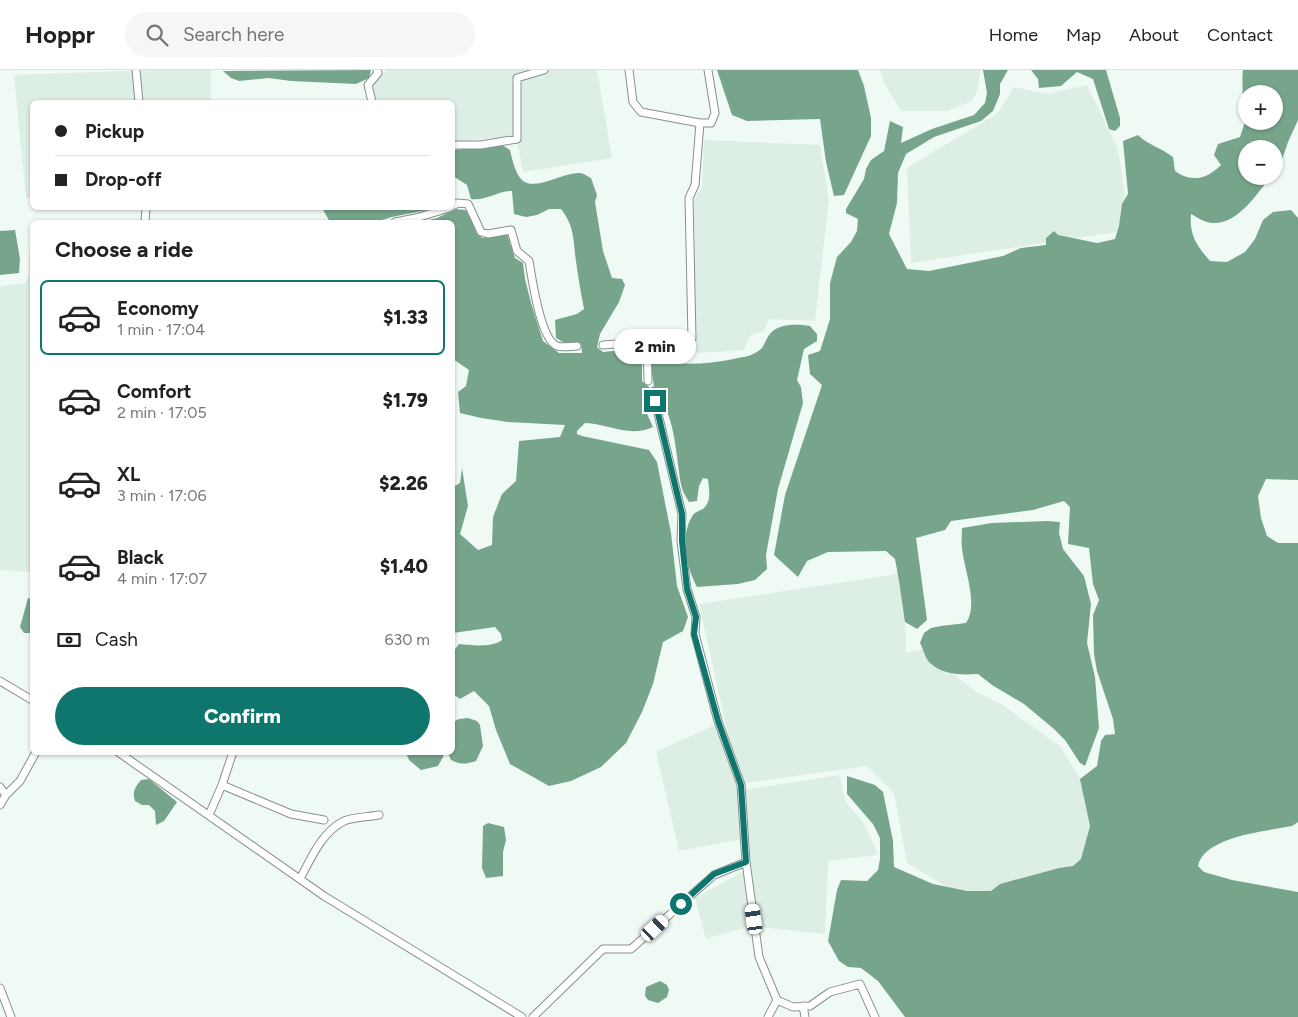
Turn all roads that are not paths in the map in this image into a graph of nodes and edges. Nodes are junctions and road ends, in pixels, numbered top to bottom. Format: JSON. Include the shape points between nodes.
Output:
{"nodes":[{"id":1,"x":136,"y":70,"type":"edge"},
{"id":2,"x":377,"y":70,"type":"edge"},
{"id":3,"x":544,"y":70,"type":"edge"},
{"id":4,"x":629,"y":70,"type":"edge"},
{"id":5,"x":708,"y":70,"type":"edge"},
{"id":6,"x":139,"y":100,"type":"edge"},
{"id":7,"x":372,"y":100,"type":"edge"},
{"id":8,"x":700,"y":124,"type":"junction"},
{"id":9,"x":455,"y":145,"type":"edge"},
{"id":10,"x":455,"y":204,"type":"edge"},
{"id":11,"x":442,"y":210,"type":"edge"},
{"id":12,"x":406,"y":220,"type":"edge"},
{"id":13,"x":647,"y":341,"type":"junction"},
{"id":14,"x":603,"y":345,"type":"dead end"},
{"id":15,"x":576,"y":346,"type":"dead end"},
{"id":16,"x":648,"y":381,"type":"dead end"},
{"id":17,"x":655,"y":401,"type":"dead end"},
{"id":18,"x":0,"y":682,"type":"edge"},
{"id":19,"x":30,"y":699,"type":"edge"},
{"id":20,"x":34,"y":755,"type":"edge"},
{"id":21,"x":122,"y":755,"type":"edge"},
{"id":22,"x":231,"y":755,"type":"edge"},
{"id":23,"x":222,"y":785,"type":"junction"},
{"id":24,"x":0,"y":787,"type":"edge"},
{"id":25,"x":6,"y":795,"type":"junction"},
{"id":26,"x":0,"y":805,"type":"edge"},
{"id":27,"x":379,"y":815,"type":"dead end"},
{"id":28,"x":209,"y":816,"type":"junction"},
{"id":29,"x":324,"y":820,"type":"dead end"},
{"id":30,"x":746,"y":862,"type":"junction"},
{"id":31,"x":300,"y":879,"type":"junction"},
{"id":32,"x":0,"y":988,"type":"edge"},
{"id":33,"x":777,"y":1000,"type":"junction"},
{"id":34,"x":803,"y":1006,"type":"junction"},
{"id":35,"x":11,"y":1017,"type":"edge"},
{"id":36,"x":522,"y":1017,"type":"edge"},
{"id":37,"x":534,"y":1017,"type":"edge"},
{"id":38,"x":768,"y":1017,"type":"edge"},
{"id":39,"x":805,"y":1017,"type":"edge"},
{"id":40,"x":875,"y":1017,"type":"edge"}],
"edges":[{"from":1,"to":6,"type":"street"},
{"from":2,"to":7,"type":"street","via":[[368,85]]},
{"from":3,"to":9,"type":"street","via":[[517,78],[517,138],[481,145]]},
{"from":4,"to":8,"type":"street","via":[[633,102],[641,112]]},
{"from":5,"to":8,"type":"street","via":[[715,113],[710,123]]},
{"from":8,"to":13,"type":"street","via":[[695,185],[689,198],[692,338]]},
{"from":10,"to":15,"type":"street","via":[[468,204],[481,232],[511,230],[517,251],[530,261],[542,325],[558,347]]},
{"from":11,"to":12,"type":"street"},
{"from":13,"to":14,"type":"street"},
{"from":13,"to":16,"type":"street"},
{"from":17,"to":30,"type":"street","via":[[682,514],[687,589],[696,617],[694,634],[718,721],[741,785]]},
{"from":18,"to":19,"type":"street"},
{"from":20,"to":25,"type":"street","via":[[20,781]]},
{"from":21,"to":28,"type":"street"},
{"from":22,"to":23,"type":"street"},
{"from":23,"to":28,"type":"street"},
{"from":23,"to":29,"type":"street","via":[[290,814]]},
{"from":24,"to":25,"type":"street"},
{"from":25,"to":26,"type":"street"},
{"from":27,"to":31,"type":"street","via":[[345,821],[330,831],[315,850]]},
{"from":28,"to":31,"type":"street"},
{"from":30,"to":33,"type":"street","via":[[759,957]]},
{"from":30,"to":37,"type":"street","via":[[714,874],[631,949],[603,949]]},
{"from":31,"to":36,"type":"street"},
{"from":32,"to":35,"type":"street"},
{"from":33,"to":34,"type":"street","via":[[793,1007]]},
{"from":33,"to":38,"type":"street"},
{"from":34,"to":39,"type":"street"},
{"from":34,"to":40,"type":"street","via":[[810,1006],[830,992],[860,984]]}]}
